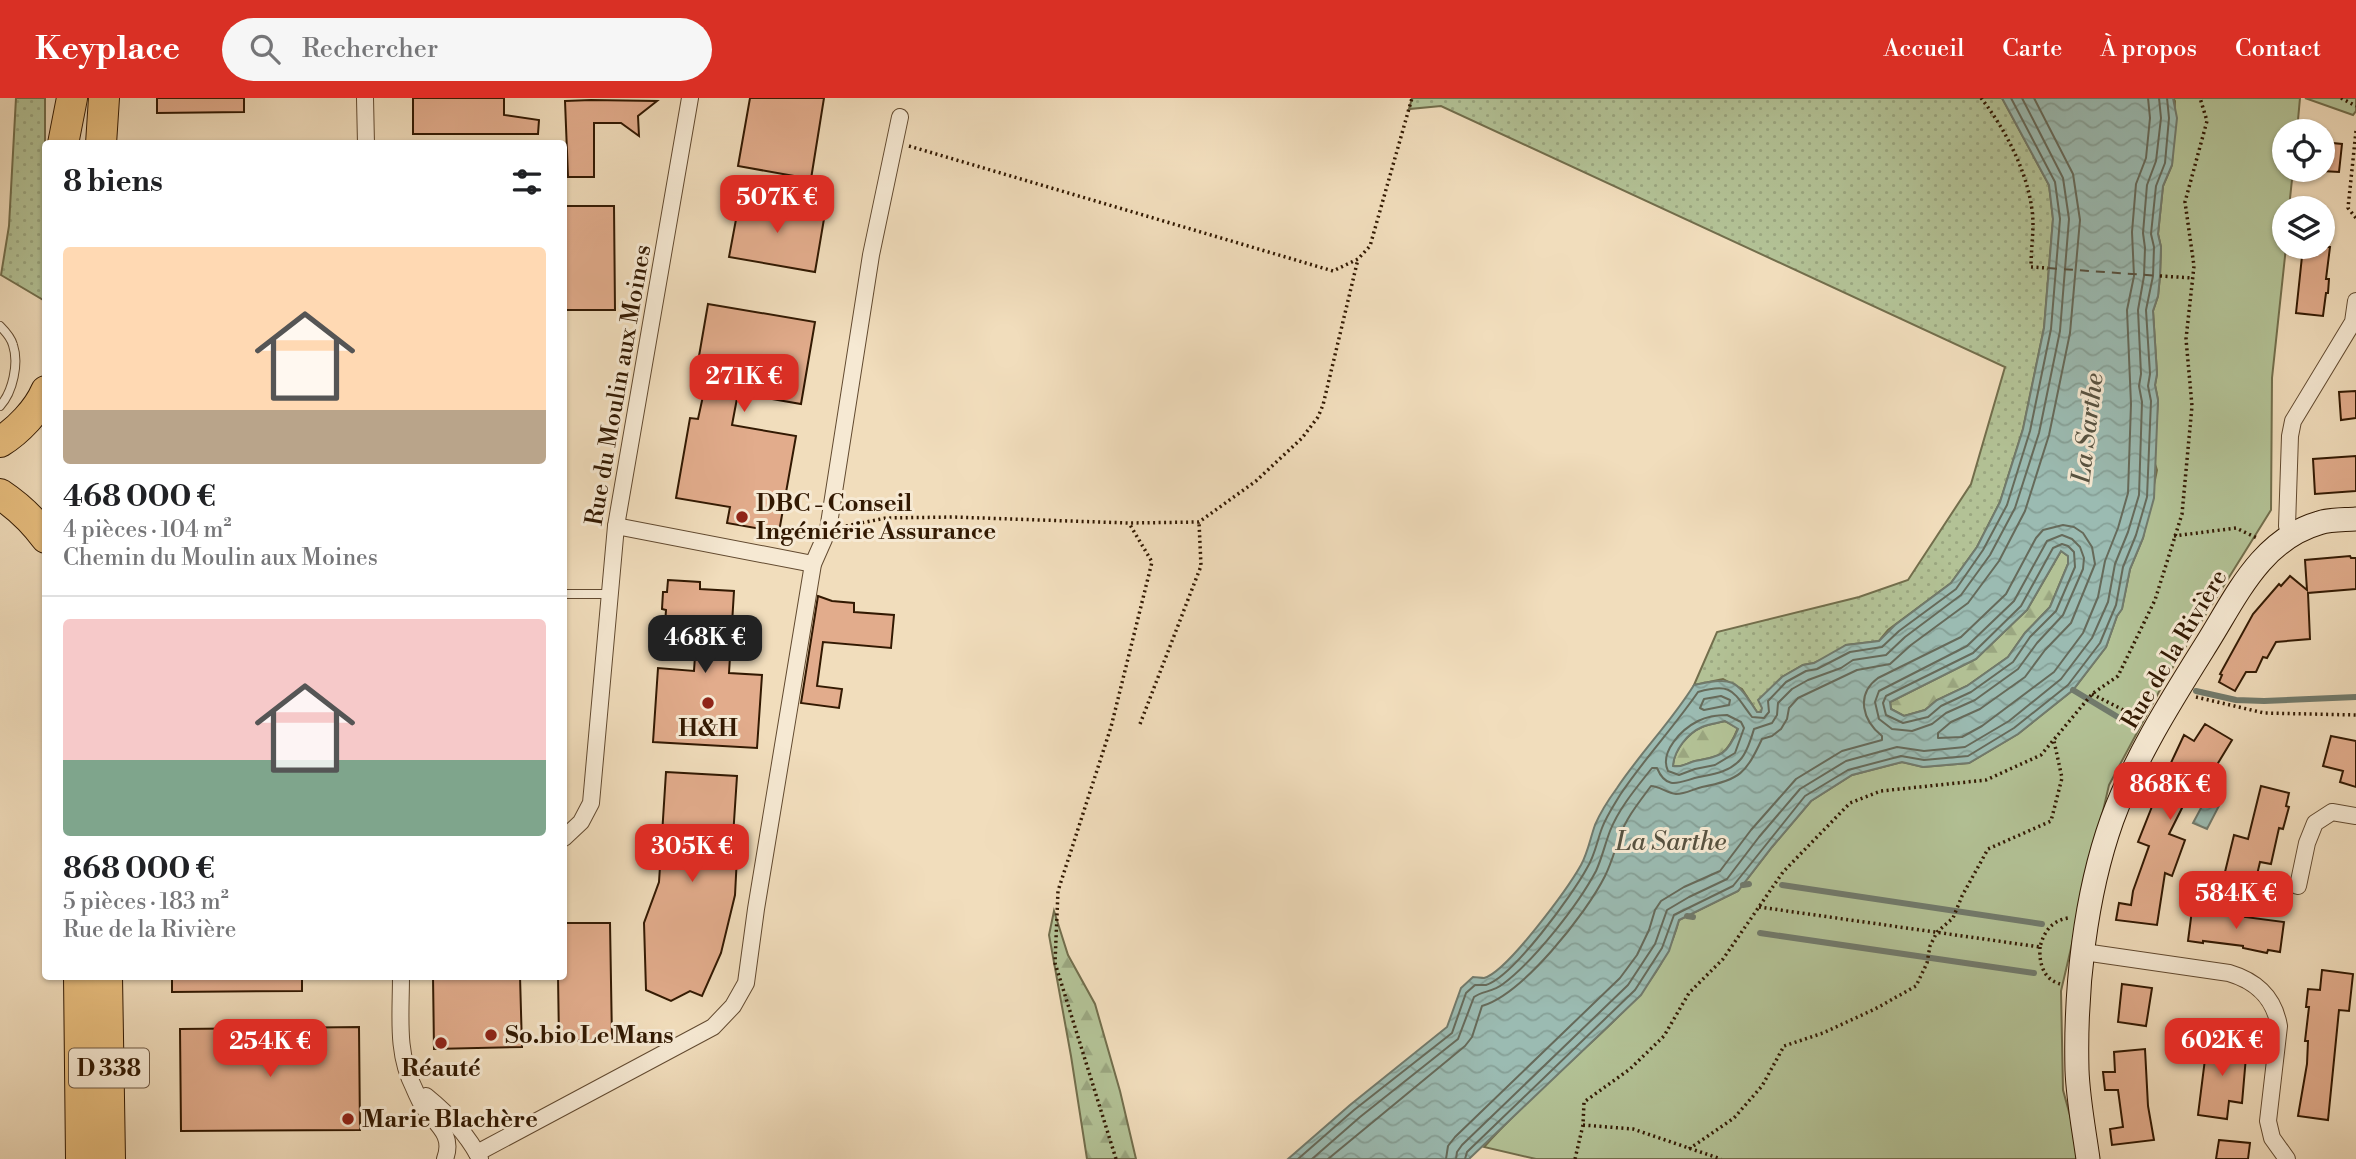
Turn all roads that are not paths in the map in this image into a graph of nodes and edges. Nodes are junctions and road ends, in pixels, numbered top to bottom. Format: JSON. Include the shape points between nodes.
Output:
{"nodes":[{"id":1,"x":72,"y":98,"type":"edge"},
{"id":2,"x":102,"y":98,"type":"edge"},
{"id":3,"x":365,"y":98,"type":"edge"},
{"id":4,"x":690,"y":98,"type":"edge"},
{"id":5,"x":900,"y":117,"type":"dead end"},
{"id":6,"x":64,"y":140,"type":"edge"},
{"id":7,"x":74,"y":140,"type":"edge"},
{"id":8,"x":100,"y":140,"type":"edge"},
{"id":9,"x":366,"y":140,"type":"edge"},
{"id":10,"x":2356,"y":301,"type":"edge"},
{"id":11,"x":0,"y":326,"type":"edge"},
{"id":12,"x":42,"y":399,"type":"edge"},
{"id":13,"x":0,"y":406,"type":"edge"},
{"id":14,"x":0,"y":442,"type":"edge"},
{"id":15,"x":0,"y":494,"type":"edge"},
{"id":16,"x":2356,"y":519,"type":"edge"},
{"id":17,"x":616,"y":526,"type":"junction"},
{"id":18,"x":42,"y":533,"type":"edge"},
{"id":19,"x":2282,"y":541,"type":"junction"},
{"id":20,"x":813,"y":564,"type":"junction"},
{"id":21,"x":567,"y":594,"type":"edge"},
{"id":22,"x":610,"y":594,"type":"junction"},
{"id":23,"x":2356,"y":816,"type":"edge"},
{"id":24,"x":567,"y":835,"type":"edge"},
{"id":25,"x":2298,"y":886,"type":"dead end"},
{"id":26,"x":2084,"y":952,"type":"junction"},
{"id":27,"x":79,"y":980,"type":"edge"},
{"id":28,"x":107,"y":980,"type":"edge"},
{"id":29,"x":401,"y":980,"type":"edge"},
{"id":30,"x":413,"y":1086,"type":"junction"},
{"id":31,"x":479,"y":1156,"type":"edge"},
{"id":32,"x":81,"y":1159,"type":"edge"},
{"id":33,"x":110,"y":1159,"type":"edge"},
{"id":34,"x":445,"y":1159,"type":"edge"},
{"id":35,"x":2088,"y":1159,"type":"edge"},
{"id":36,"x":2287,"y":1159,"type":"edge"}],
"edges":[{"from":1,"to":6,"type":"highway"},
{"from":1,"to":7,"type":"highway"},
{"from":2,"to":8,"type":"highway"},
{"from":3,"to":9,"type":"street"},
{"from":4,"to":17,"type":"street","name":"Rue du Moulin aux Moines"},
{"from":5,"to":20,"type":"street","via":[[871,255],[828,530]]},
{"from":10,"to":19,"type":"street","via":[[2353,322],[2293,421],[2287,526]]},
{"from":11,"to":13,"type":"lane","via":[[15,351],[13,379]]},
{"from":12,"to":14,"type":"highway"},
{"from":15,"to":18,"type":"highway"},
{"from":16,"to":19,"type":"street","name":"Rue de la Rivière","via":[[2320,522]]},
{"from":17,"to":20,"type":"street"},
{"from":17,"to":22,"type":"street","name":"Rue du Moulin aux Moines"},
{"from":19,"to":26,"type":"street","name":"Rue de la Rivière","via":[[2251,572],[2178,690],[2126,786],[2100,858]]},
{"from":20,"to":31,"type":"street","via":[[746,983],[713,1027]]},
{"from":21,"to":22,"type":"lane"},
{"from":22,"to":24,"type":"street","name":"Rue du Moulin aux Moines","via":[[591,803]]},
{"from":23,"to":25,"type":"street","via":[[2332,812],[2315,823]]},
{"from":26,"to":35,"type":"street","name":"Rue de la Rivière","via":[[2077,1072]]},
{"from":26,"to":36,"type":"street","via":[[2229,973],[2244,977],[2264,992],[2279,1026],[2268,1121],[2272,1138]]},
{"from":27,"to":32,"type":"highway","number":"D 338"},
{"from":28,"to":33,"type":"highway","number":"D 338"},
{"from":29,"to":30,"type":"street","via":[[401,1053]]},
{"from":30,"to":31,"type":"street","via":[[441,1109]]},
{"from":30,"to":34,"type":"street","via":[[444,1132]]}]}
